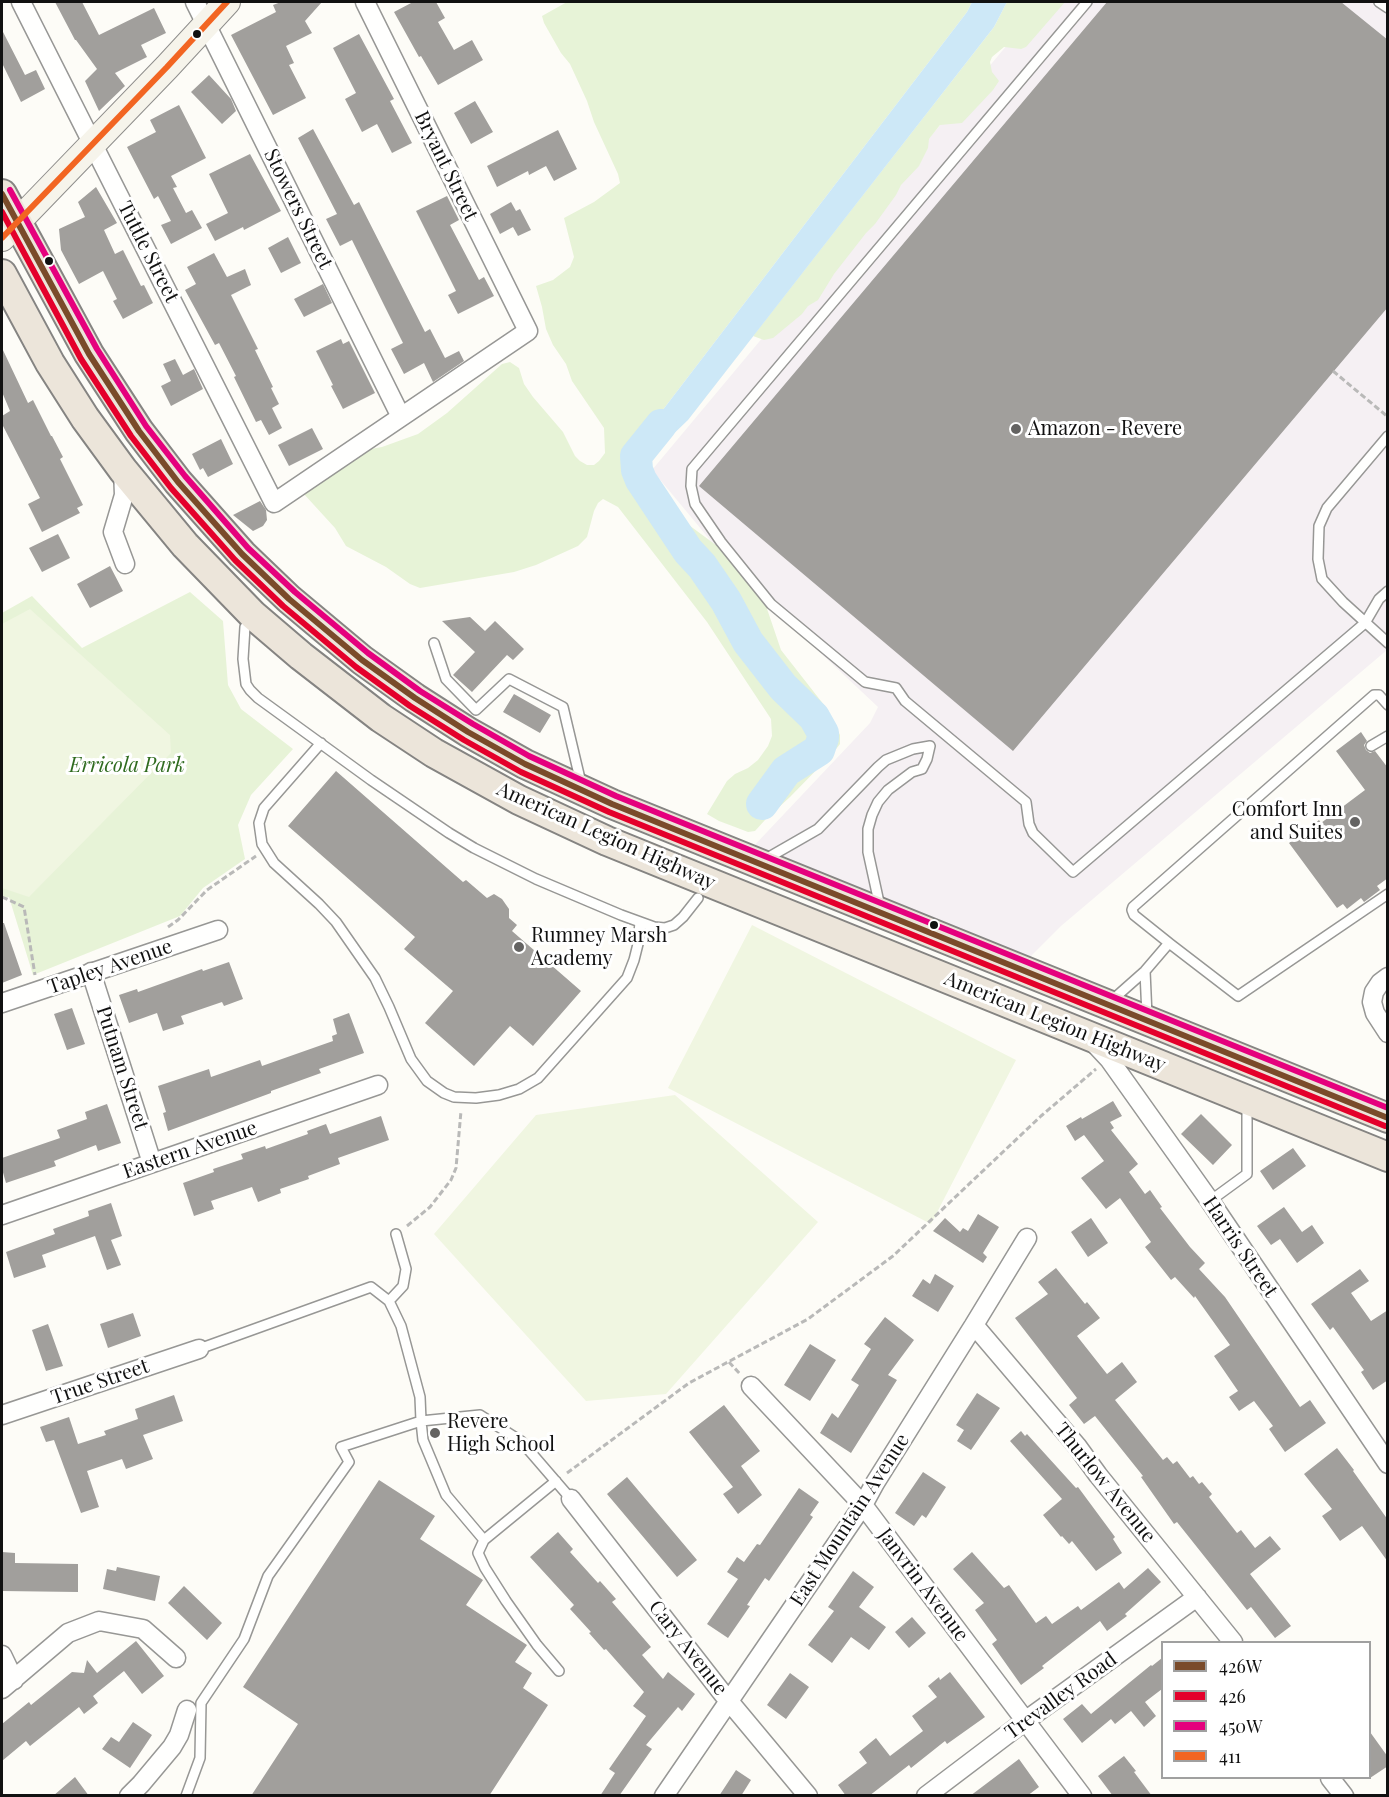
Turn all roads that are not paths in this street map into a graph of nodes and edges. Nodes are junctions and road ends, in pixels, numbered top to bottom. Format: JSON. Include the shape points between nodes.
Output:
{"nodes":[{"id":1,"x":21,"y":2,"type":"edge"},
{"id":2,"x":227,"y":2,"type":"edge"},
{"id":3,"x":365,"y":2,"type":"edge"},
{"id":4,"x":1087,"y":2,"type":"edge"},
{"id":5,"x":1379,"y":2,"type":"edge"},
{"id":6,"x":1388,"y":8,"type":"edge"},
{"id":7,"x":201,"y":13,"type":"edge"},
{"id":8,"x":93,"y":143,"type":"junction"},
{"id":9,"x":2,"y":194,"type":"edge"},
{"id":10,"x":9,"y":230,"type":"edge"},
{"id":11,"x":2,"y":274,"type":"edge"},
{"id":12,"x":401,"y":417,"type":"junction"},
{"id":13,"x":1388,"y":436,"type":"edge"},
{"id":14,"x":123,"y":470,"type":"junction"},
{"id":15,"x":124,"y":564,"type":"dead end"},
{"id":16,"x":1388,"y":591,"type":"edge"},
{"id":17,"x":253,"y":615,"type":"junction"},
{"id":18,"x":1365,"y":623,"type":"junction"},
{"id":19,"x":434,"y":643,"type":"dead end"},
{"id":20,"x":1388,"y":644,"type":"edge"},
{"id":21,"x":1388,"y":705,"type":"edge"},
{"id":22,"x":941,"y":732,"type":"junction"},
{"id":23,"x":1388,"y":736,"type":"edge"},
{"id":24,"x":321,"y":743,"type":"junction"},
{"id":25,"x":930,"y":746,"type":"junction"},
{"id":26,"x":1371,"y":747,"type":"dead end"},
{"id":27,"x":583,"y":792,"type":"junction"},
{"id":28,"x":759,"y":863,"type":"junction"},
{"id":29,"x":1388,"y":894,"type":"edge"},
{"id":30,"x":698,"y":898,"type":"dead end"},
{"id":31,"x":881,"y":913,"type":"junction"},
{"id":32,"x":640,"y":922,"type":"junction"},
{"id":33,"x":218,"y":930,"type":"dead end"},
{"id":34,"x":1169,"y":943,"type":"junction"},
{"id":35,"x":1145,"y":971,"type":"junction"},
{"id":36,"x":91,"y":972,"type":"junction"},
{"id":37,"x":1388,"y":977,"type":"edge"},
{"id":38,"x":2,"y":1003,"type":"edge"},
{"id":39,"x":1108,"y":1004,"type":"junction"},
{"id":40,"x":1148,"y":1020,"type":"junction"},
{"id":41,"x":1388,"y":1033,"type":"edge"},
{"id":42,"x":1086,"y":1034,"type":"junction"},
{"id":43,"x":378,"y":1085,"type":"dead end"},
{"id":44,"x":1247,"y":1099,"type":"junction"},
{"id":45,"x":1388,"y":1118,"type":"edge"},
{"id":46,"x":1388,"y":1156,"type":"edge"},
{"id":47,"x":152,"y":1163,"type":"junction"},
{"id":48,"x":1210,"y":1201,"type":"junction"},
{"id":49,"x":2,"y":1215,"type":"edge"},
{"id":50,"x":396,"y":1234,"type":"road end"},
{"id":51,"x":1027,"y":1238,"type":"dead end"},
{"id":52,"x":389,"y":1301,"type":"junction"},
{"id":53,"x":974,"y":1325,"type":"junction"},
{"id":54,"x":199,"y":1349,"type":"joint"},
{"id":55,"x":751,"y":1386,"type":"dead end"},
{"id":56,"x":2,"y":1415,"type":"edge"},
{"id":57,"x":421,"y":1421,"type":"junction"},
{"id":58,"x":1388,"y":1464,"type":"edge"},
{"id":59,"x":556,"y":1481,"type":"junction"},
{"id":60,"x":571,"y":1499,"type":"joint"},
{"id":61,"x":863,"y":1505,"type":"junction"},
{"id":62,"x":484,"y":1540,"type":"junction"},
{"id":63,"x":1197,"y":1597,"type":"junction"},
{"id":64,"x":1232,"y":1641,"type":"edge"},
{"id":65,"x":2,"y":1655,"type":"edge"},
{"id":66,"x":176,"y":1658,"type":"dead end"},
{"id":67,"x":559,"y":1671,"type":"dead end"},
{"id":68,"x":8,"y":1685,"type":"edge"},
{"id":69,"x":729,"y":1701,"type":"junction"},
{"id":70,"x":187,"y":1710,"type":"dead end"},
{"id":71,"x":1025,"y":1721,"type":"junction"},
{"id":72,"x":1331,"y":1779,"type":"edge"},
{"id":73,"x":129,"y":1796,"type":"edge"},
{"id":74,"x":186,"y":1796,"type":"edge"},
{"id":75,"x":664,"y":1796,"type":"edge"},
{"id":76,"x":808,"y":1796,"type":"edge"},
{"id":77,"x":926,"y":1796,"type":"edge"},
{"id":78,"x":1082,"y":1796,"type":"edge"},
{"id":79,"x":1344,"y":1796,"type":"edge"}],
"edges":[{"from":1,"to":8,"type":"street","name":"Tuttle Street"},
{"from":2,"to":7,"type":"main road"},
{"from":3,"to":12,"type":"street","name":"Bryant Street","via":[[528,331]]},
{"from":4,"to":22,"type":"lane","via":[[692,469],[695,504],[771,604],[865,682],[896,688],[905,701]]},
{"from":5,"to":6,"type":"lane"},
{"from":7,"to":8,"type":"main road","via":[[167,67]]},
{"from":7,"to":12,"type":"street","name":"Stowers Street"},
{"from":8,"to":10,"type":"main road"},
{"from":8,"to":12,"type":"street","name":"Tuttle Street","via":[[274,503]]},
{"from":9,"to":10,"type":"highway","name":"American Legion Highway"},
{"from":10,"to":27,"type":"highway","name":"American Legion Highway","via":[[138,431],[242,554],[337,641],[414,698],[496,748]]},
{"from":11,"to":14,"type":"highway","name":"American Legion Highway","via":[[67,391]]},
{"from":13,"to":18,"type":"lane","via":[[1327,508],[1319,526],[1317,559],[1322,579]]},
{"from":14,"to":15,"type":"street","via":[[123,495],[113,532]]},
{"from":14,"to":17,"type":"highway","name":"American Legion Highway","via":[[185,545]]},
{"from":16,"to":18,"type":"lane"},
{"from":17,"to":24,"type":"lane","via":[[245,627],[246,684],[258,698]]},
{"from":17,"to":42,"type":"highway","name":"American Legion Highway","via":[[381,718],[519,800],[607,841]]},
{"from":18,"to":20,"type":"lane"},
{"from":18,"to":22,"type":"lane","via":[[1073,872],[1033,833],[1026,802]]},
{"from":19,"to":27,"type":"lane","via":[[446,679],[476,710],[509,679],[563,707]]},
{"from":21,"to":34,"type":"lane","via":[[1374,695],[1133,907],[1134,915]]},
{"from":22,"to":25,"type":"lane"},
{"from":23,"to":26,"type":"lane"},
{"from":24,"to":32,"type":"lane","via":[[474,848],[536,879]]},
{"from":24,"to":32,"type":"lane","via":[[264,807],[259,823],[264,850],[336,922],[375,978],[411,1059],[428,1081],[444,1093],[476,1098],[499,1095],[538,1078],[627,978]]},
{"from":25,"to":28,"type":"lane","via":[[886,760],[818,829]]},
{"from":25,"to":31,"type":"lane","via":[[922,769],[888,790],[872,815],[868,852]]},
{"from":27,"to":28,"type":"highway","name":"American Legion Highway"},
{"from":28,"to":31,"type":"highway","name":"American Legion Highway"},
{"from":29,"to":34,"type":"lane","via":[[1238,996]]},
{"from":30,"to":32,"type":"lane","via":[[674,925],[665,928]]},
{"from":31,"to":39,"type":"highway","name":"American Legion Highway"},
{"from":33,"to":36,"type":"street","name":"Tapley Avenue"},
{"from":34,"to":35,"type":"lane"},
{"from":35,"to":39,"type":"lane"},
{"from":35,"to":40,"type":"lane"},
{"from":36,"to":38,"type":"street","name":"Tapley Avenue"},
{"from":36,"to":47,"type":"street","name":"Putnam Street"},
{"from":37,"to":41,"type":"street","via":[[1374,992],[1372,1002]]},
{"from":39,"to":40,"type":"highway","name":"American Legion Highway"},
{"from":40,"to":45,"type":"highway","name":"American Legion Highway"},
{"from":42,"to":44,"type":"highway","name":"American Legion Highway"},
{"from":42,"to":48,"type":"street","name":"Harris Street","via":[[1109,1059]]},
{"from":43,"to":47,"type":"street","name":"Eastern Avenue"},
{"from":44,"to":46,"type":"highway","name":"American Legion Highway"},
{"from":44,"to":48,"type":"lane","via":[[1247,1174]]},
{"from":47,"to":49,"type":"street","name":"Eastern Avenue"},
{"from":48,"to":58,"type":"street","name":"Harris Street"},
{"from":50,"to":52,"type":"lane","via":[[406,1269],[403,1286]]},
{"from":51,"to":53,"type":"street","name":"East Mountain Avenue"},
{"from":52,"to":54,"type":"lane","via":[[371,1287]]},
{"from":52,"to":57,"type":"lane","via":[[413,1370]]},
{"from":53,"to":61,"type":"street","name":"East Mountain Avenue"},
{"from":53,"to":63,"type":"street","name":"Thurlow Avenue"},
{"from":54,"to":56,"type":"street","name":"True Street"},
{"from":55,"to":61,"type":"street","name":"Janvrin Avenue"},
{"from":57,"to":59,"type":"lane","via":[[480,1415],[521,1441]]},
{"from":57,"to":62,"type":"lane","via":[[423,1440],[446,1495]]},
{"from":57,"to":74,"type":"lane","via":[[341,1447],[349,1462],[268,1576],[244,1640],[201,1703],[200,1758]]},
{"from":59,"to":60,"type":"lane"},
{"from":59,"to":62,"type":"lane"},
{"from":60,"to":69,"type":"street","name":"Cary Avenue"},
{"from":61,"to":69,"type":"street","name":"East Mountain Avenue"},
{"from":61,"to":71,"type":"street","name":"Janvrin Avenue"},
{"from":62,"to":67,"type":"lane","via":[[478,1553],[485,1568],[530,1636]]},
{"from":63,"to":64,"type":"street","name":"Thurlow Avenue"},
{"from":63,"to":71,"type":"street","name":"Trevalley Road"},
{"from":65,"to":68,"type":"street"},
{"from":66,"to":68,"type":"street","via":[[143,1629],[99,1621],[68,1633]]},
{"from":69,"to":75,"type":"street","name":"East Mountain Avenue"},
{"from":69,"to":76,"type":"street","name":"Cary Avenue"},
{"from":70,"to":73,"type":"street","via":[[172,1747]]},
{"from":71,"to":77,"type":"street","name":"Trevalley Road"},
{"from":71,"to":78,"type":"street","name":"Janvrin Avenue"},
{"from":72,"to":79,"type":"street"}]}
